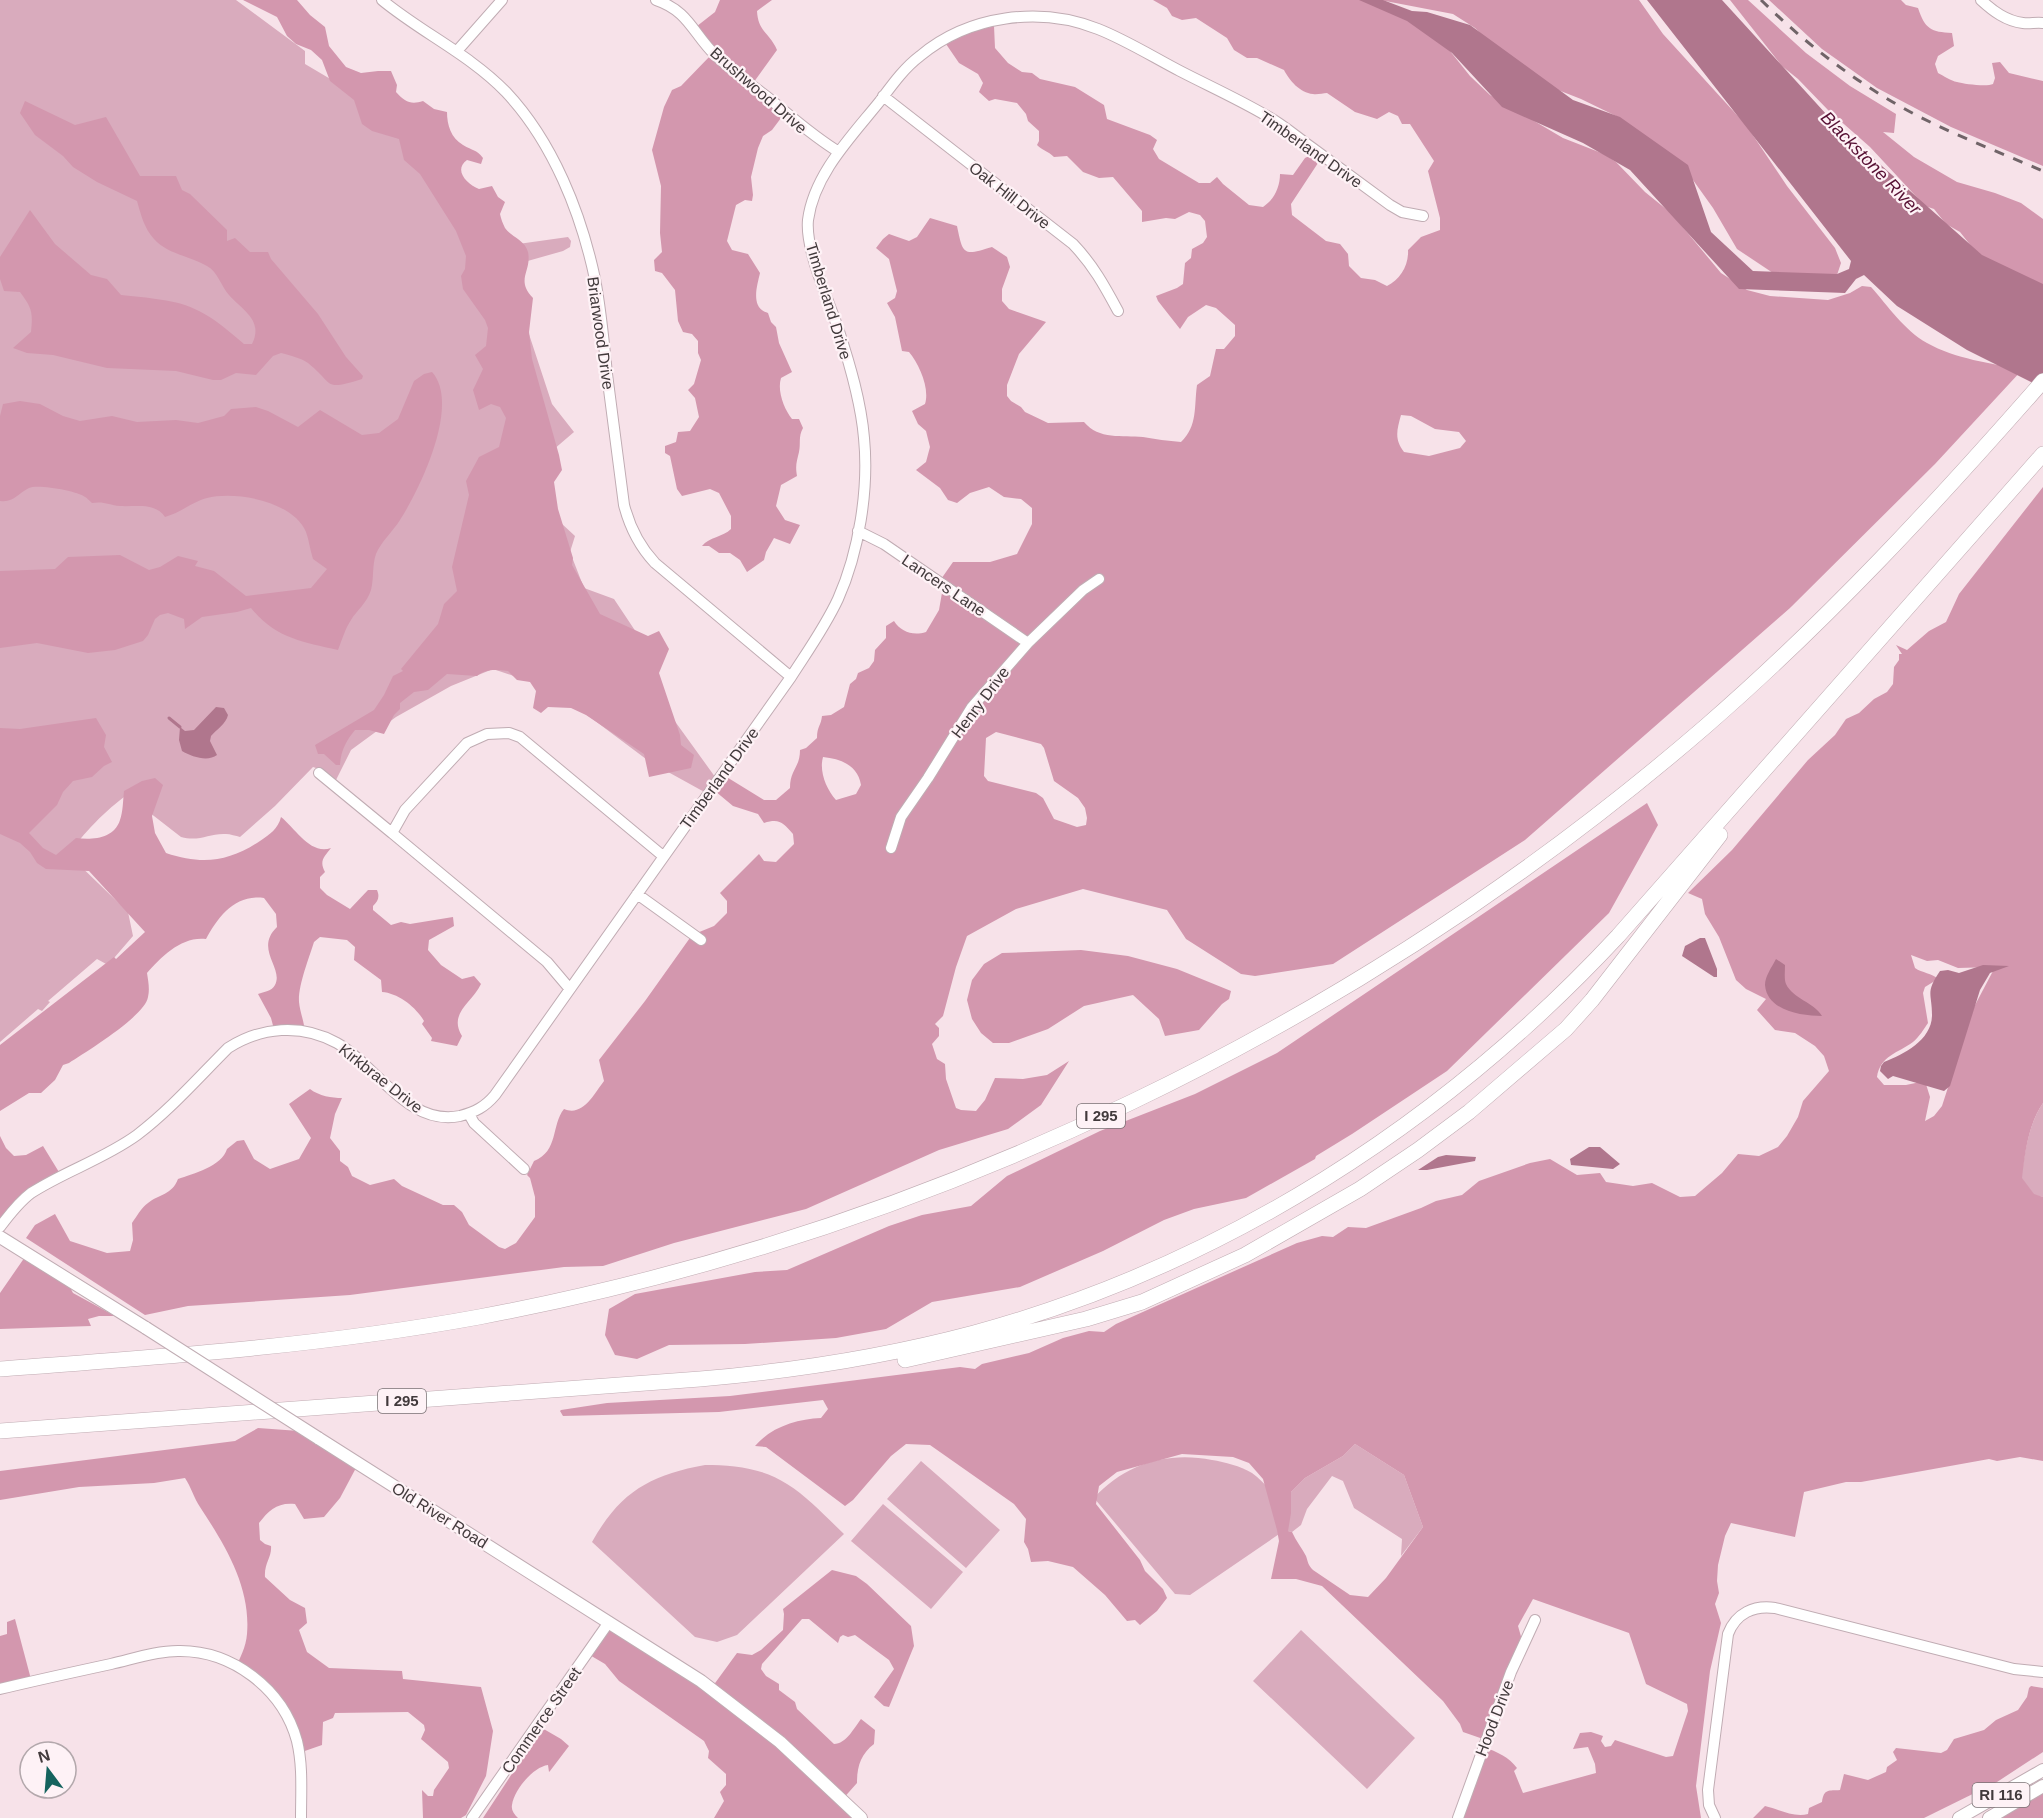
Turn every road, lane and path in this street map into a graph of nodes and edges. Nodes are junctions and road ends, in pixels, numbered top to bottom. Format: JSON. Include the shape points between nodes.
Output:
{"nodes":[{"id":1,"x":382,"y":0,"type":"edge"},
{"id":2,"x":502,"y":0,"type":"edge"},
{"id":3,"x":656,"y":0,"type":"edge"},
{"id":4,"x":1981,"y":0,"type":"edge"},
{"id":5,"x":2043,"y":23,"type":"edge"},
{"id":6,"x":457,"y":51,"type":"junction"},
{"id":7,"x":883,"y":96,"type":"junction"},
{"id":8,"x":839,"y":152,"type":"junction"},
{"id":9,"x":1423,"y":216,"type":"dead end"},
{"id":10,"x":1118,"y":311,"type":"dead end"},
{"id":11,"x":2043,"y":381,"type":"edge"},
{"id":12,"x":2043,"y":454,"type":"edge"},
{"id":13,"x":858,"y":531,"type":"junction"},
{"id":14,"x":1099,"y":579,"type":"dead end"},
{"id":15,"x":1028,"y":643,"type":"junction"},
{"id":16,"x":791,"y":677,"type":"junction"},
{"id":17,"x":1803,"y":728,"type":"junction"},
{"id":18,"x":319,"y":773,"type":"dead end"},
{"id":19,"x":392,"y":832,"type":"junction"},
{"id":20,"x":891,"y":848,"type":"dead end"},
{"id":21,"x":663,"y":856,"type":"junction"},
{"id":22,"x":638,"y":894,"type":"junction"},
{"id":23,"x":701,"y":940,"type":"dead end"},
{"id":24,"x":569,"y":988,"type":"junction"},
{"id":25,"x":469,"y":1114,"type":"junction"},
{"id":26,"x":524,"y":1169,"type":"dead end"},
{"id":27,"x":0,"y":1227,"type":"edge"},
{"id":28,"x":0,"y":1237,"type":"edge"},
{"id":29,"x":804,"y":1368,"type":"junction"},
{"id":30,"x":0,"y":1369,"type":"edge"},
{"id":31,"x":0,"y":1431,"type":"edge"},
{"id":32,"x":1535,"y":1620,"type":"dead end"},
{"id":33,"x":609,"y":1622,"type":"junction"},
{"id":34,"x":2043,"y":1672,"type":"edge"},
{"id":35,"x":0,"y":1689,"type":"edge"},
{"id":36,"x":2043,"y":1770,"type":"edge"},
{"id":37,"x":2043,"y":1786,"type":"edge"},
{"id":38,"x":301,"y":1818,"type":"edge"},
{"id":39,"x":472,"y":1818,"type":"edge"},
{"id":40,"x":861,"y":1818,"type":"edge"},
{"id":41,"x":1458,"y":1818,"type":"edge"},
{"id":42,"x":1715,"y":1818,"type":"edge"},
{"id":43,"x":1959,"y":1818,"type":"edge"},
{"id":44,"x":1989,"y":1818,"type":"edge"}],
"edges":[{"from":1,"to":6,"type":"street","name":"Briarwood Drive"},
{"from":2,"to":6,"type":"street"},
{"from":3,"to":8,"type":"street","name":"Brushwood Drive","via":[[682,13],[729,68],[813,136]]},
{"from":4,"to":5,"type":"street","via":[[2010,20]]},
{"from":6,"to":16,"type":"street","name":"Briarwood Drive","via":[[520,109],[558,168],[583,234],[597,292],[624,505],[632,530],[655,563]]},
{"from":7,"to":8,"type":"street","name":"Timberland Drive"},
{"from":7,"to":9,"type":"street","name":"Timberland Drive","via":[[919,56],[964,30],[1021,16],[1065,19],[1099,29],[1268,117],[1390,205]]},
{"from":7,"to":10,"type":"street","name":"Oak Hill Drive","via":[[1072,244],[1089,261]]},
{"from":8,"to":13,"type":"street","name":"Timberland Drive","via":[[819,184],[808,223],[811,249],[861,413],[865,462]]},
{"from":11,"to":30,"type":"highway","number":"I 295","via":[[1907,533],[1810,631],[1708,724],[1574,833],[1451,919],[1324,999],[1194,1071],[1090,1122],[952,1180],[812,1231],[579,1296],[453,1321],[304,1343]]},
{"from":12,"to":17,"type":"highway","number":"I 295"},
{"from":13,"to":15,"type":"street","name":"Lancers Lane","via":[[884,544]]},
{"from":13,"to":16,"type":"street","name":"Timberland Drive","via":[[854,556],[839,596]]},
{"from":14,"to":15,"type":"street","name":"Henry Drive"},
{"from":15,"to":20,"type":"street","name":"Henry Drive","via":[[966,715],[901,817]]},
{"from":16,"to":21,"type":"street","name":"Timberland Drive"},
{"from":17,"to":29,"type":"highway","number":"I 295","via":[[1554,1002],[1440,1101],[1354,1161],[1213,1241],[1074,1301],[941,1341]]},
{"from":17,"to":29,"type":"highway","via":[[1574,1020],[1469,1112],[1360,1189],[1245,1255],[1130,1306],[909,1359]]},
{"from":18,"to":19,"type":"street"},
{"from":19,"to":21,"type":"street","via":[[405,810],[467,743],[487,734],[509,733],[520,737]]},
{"from":19,"to":24,"type":"street","via":[[547,962]]},
{"from":21,"to":22,"type":"street","name":"Timberland Drive"},
{"from":22,"to":23,"type":"street"},
{"from":22,"to":24,"type":"street","name":"Timberland Drive"},
{"from":24,"to":25,"type":"street","name":"Kirkbrae Drive","via":[[495,1095]]},
{"from":25,"to":26,"type":"street"},
{"from":25,"to":27,"type":"street","name":"Kirkbrae Drive","via":[[451,1118],[431,1116],[407,1102],[338,1044],[318,1035],[290,1029],[263,1032],[228,1048],[165,1112],[136,1135],[30,1194]]},
{"from":28,"to":33,"type":"main road","name":"Old River Road","bridge":true},
{"from":29,"to":31,"type":"highway","number":"I 295","via":[[653,1383]]},
{"from":32,"to":41,"type":"street","name":"Hood Drive","via":[[1504,1689]]},
{"from":33,"to":39,"type":"street","name":"Commerce Street"},
{"from":33,"to":40,"type":"main road","name":"Old River Road","via":[[732,1703],[794,1754]]},
{"from":34,"to":42,"type":"street","via":[[2014,1669],[1775,1608],[1762,1606],[1750,1610],[1739,1616],[1728,1634],[1708,1790]]},
{"from":35,"to":38,"type":"street","via":[[169,1652],[199,1653],[226,1661],[265,1686],[290,1723],[300,1764]]},
{"from":36,"to":43,"type":"main road","number":"RI 116"},
{"from":37,"to":44,"type":"main road","number":"RI 116"}]}
